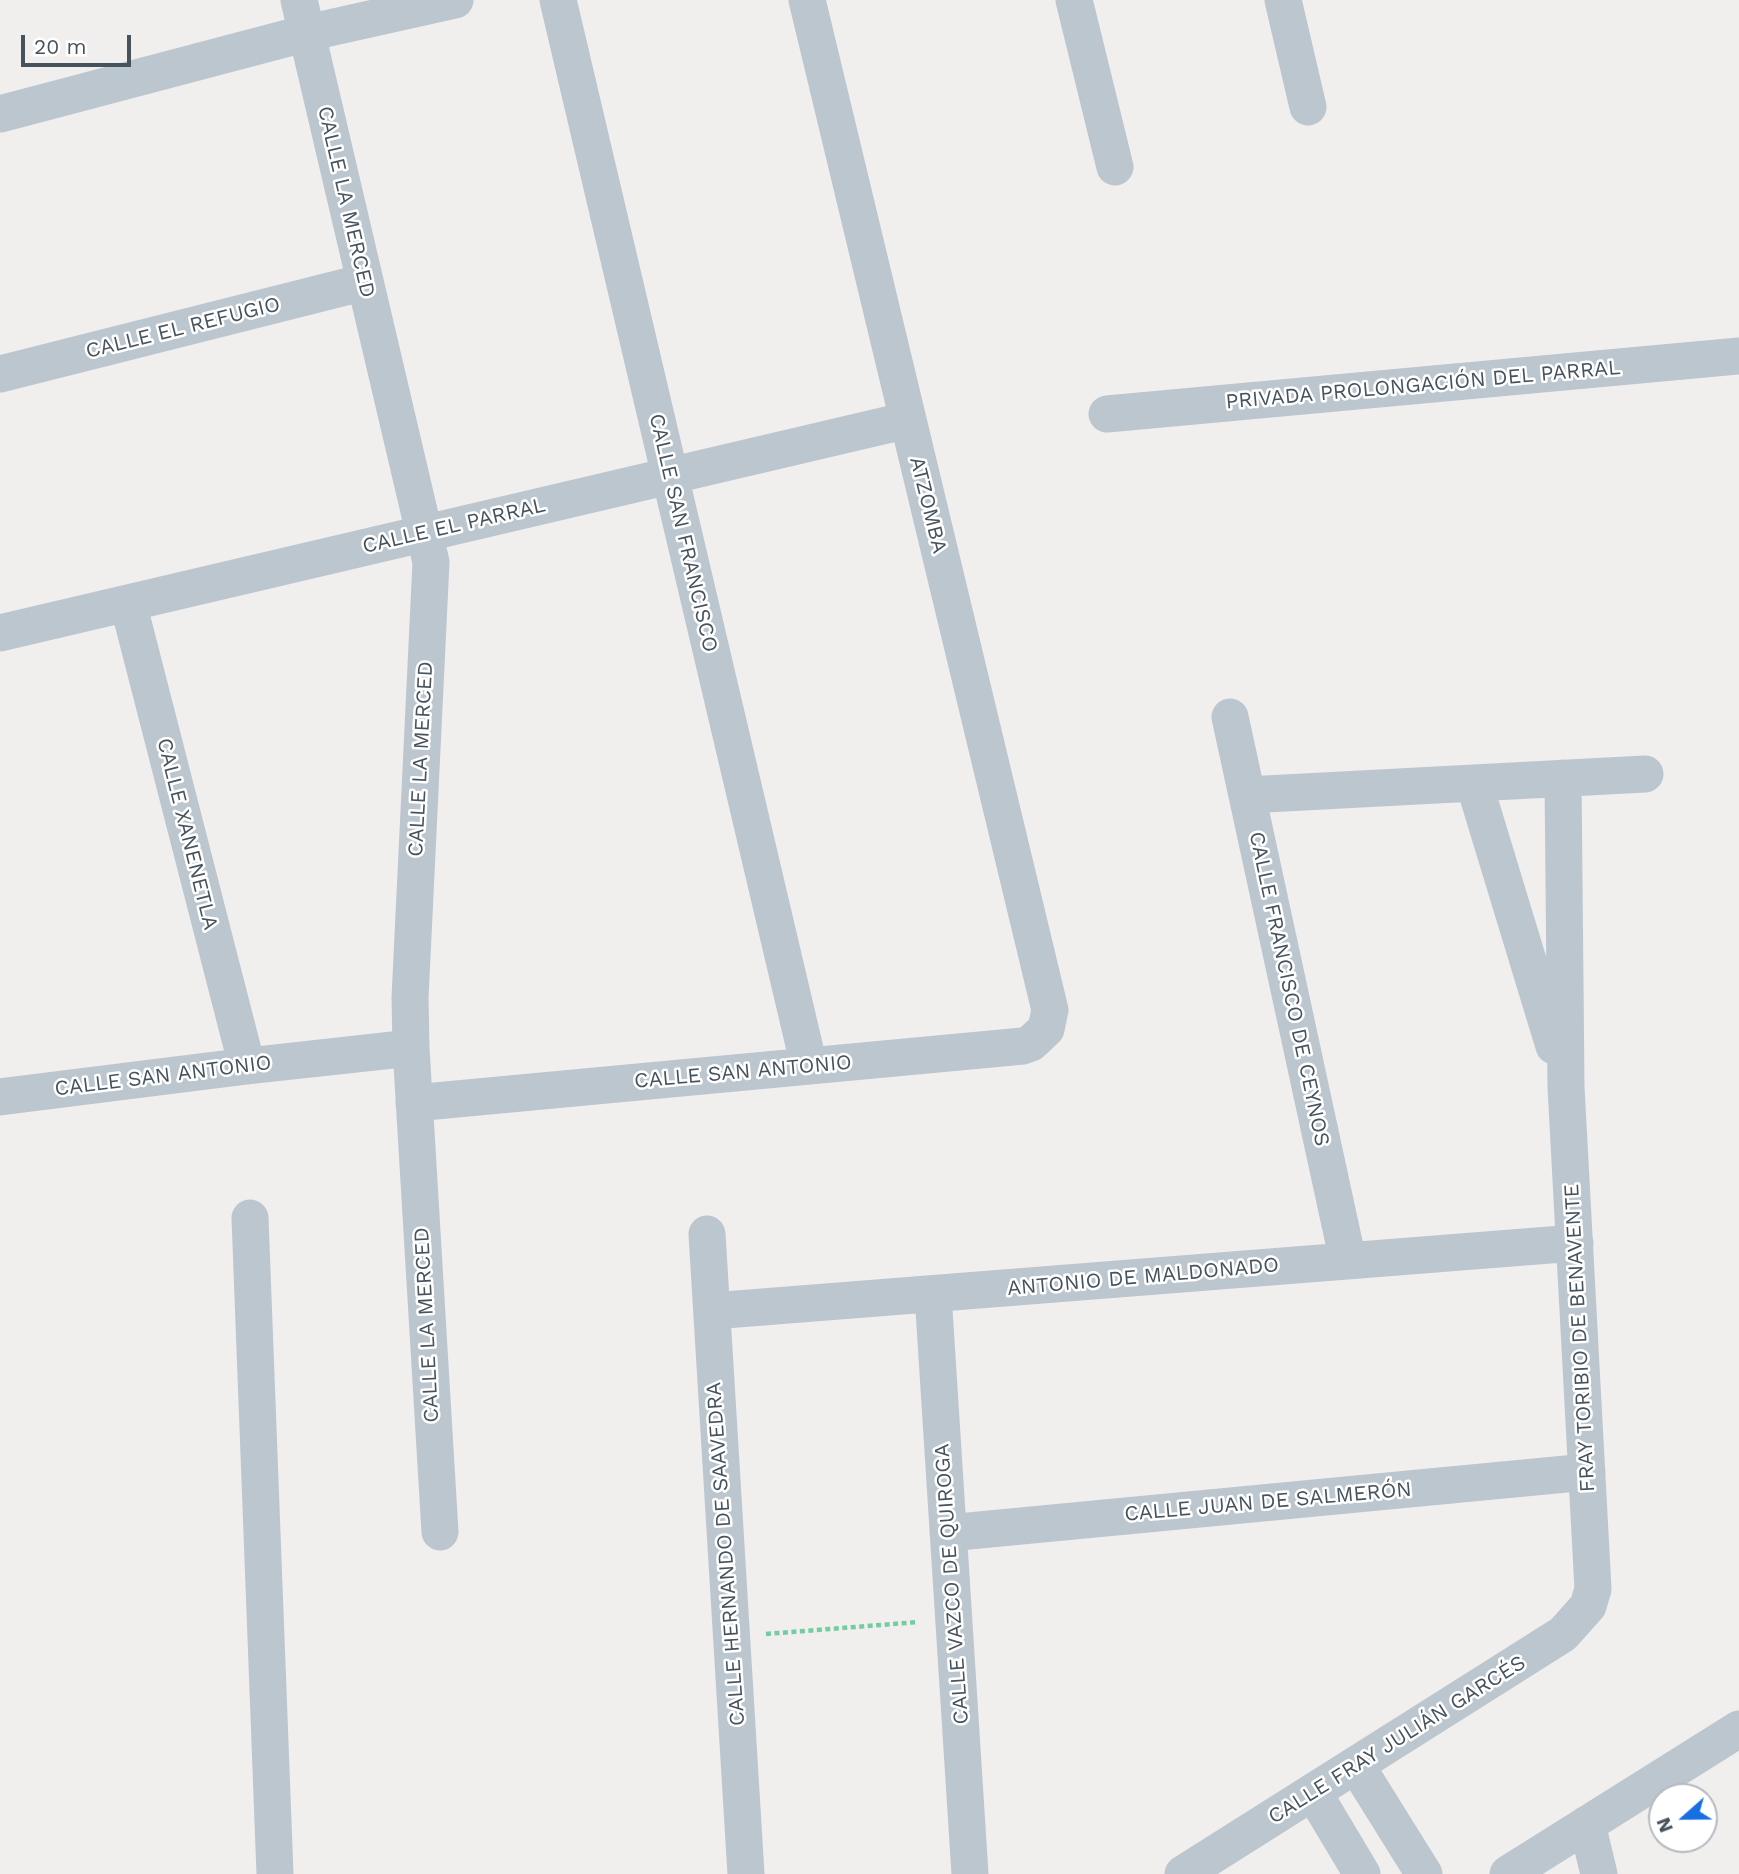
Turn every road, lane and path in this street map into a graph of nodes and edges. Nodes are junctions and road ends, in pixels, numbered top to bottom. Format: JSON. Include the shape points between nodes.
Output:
{"nodes":[{"id":1,"x":455,"y":0,"type":"edge"},
{"id":2,"x":558,"y":0,"type":"edge"},
{"id":3,"x":807,"y":0,"type":"edge"},
{"id":4,"x":1074,"y":0,"type":"edge"},
{"id":5,"x":1283,"y":0,"type":"edge"},
{"id":6,"x":303,"y":17,"type":"edge"},
{"id":7,"x":1308,"y":107,"type":"dead end"},
{"id":8,"x":0,"y":114,"type":"edge"},
{"id":9,"x":1115,"y":167,"type":"dead end"},
{"id":10,"x":365,"y":282,"type":"junction"},
{"id":11,"x":1739,"y":356,"type":"edge"},
{"id":12,"x":0,"y":374,"type":"edge"},
{"id":13,"x":1107,"y":414,"type":"dead end"},
{"id":14,"x":908,"y":420,"type":"junction"},
{"id":15,"x":670,"y":475,"type":"junction"},
{"id":16,"x":424,"y":533,"type":"junction"},
{"id":17,"x":128,"y":603,"type":"junction"},
{"id":18,"x":0,"y":633,"type":"edge"},
{"id":19,"x":1230,"y":717,"type":"dead end"},
{"id":20,"x":1645,"y":774,"type":"dead end"},
{"id":21,"x":1563,"y":778,"type":"junction"},
{"id":22,"x":1474,"y":783,"type":"junction"},
{"id":23,"x":1247,"y":795,"type":"junction"},
{"id":24,"x":1050,"y":1010,"type":"joint"},
{"id":25,"x":411,"y":1048,"type":"junction"},
{"id":26,"x":247,"y":1066,"type":"junction"},
{"id":27,"x":809,"y":1066,"type":"junction"},
{"id":28,"x":1566,"y":1087,"type":"junction"},
{"id":29,"x":0,"y":1097,"type":"edge"},
{"id":30,"x":414,"y":1103,"type":"junction"},
{"id":31,"x":250,"y":1218,"type":"dead end"},
{"id":32,"x":707,"y":1234,"type":"dead end"},
{"id":33,"x":1575,"y":1243,"type":"junction"},
{"id":34,"x":1348,"y":1261,"type":"junction"},
{"id":35,"x":933,"y":1294,"type":"junction"},
{"id":36,"x":712,"y":1311,"type":"junction"},
{"id":37,"x":1587,"y":1472,"type":"junction"},
{"id":38,"x":440,"y":1532,"type":"dead end"},
{"id":39,"x":948,"y":1533,"type":"junction"},
{"id":40,"x":1593,"y":1589,"type":"joint"},
{"id":41,"x":954,"y":1619,"type":"junction"},
{"id":42,"x":732,"y":1637,"type":"junction"},
{"id":43,"x":1739,"y":1729,"type":"edge"},
{"id":44,"x":1356,"y":1765,"type":"junction"},
{"id":45,"x":1313,"y":1792,"type":"junction"},
{"id":46,"x":1587,"y":1824,"type":"junction"},
{"id":47,"x":275,"y":1874,"type":"edge"},
{"id":48,"x":746,"y":1874,"type":"edge"},
{"id":49,"x":970,"y":1874,"type":"edge"},
{"id":50,"x":1183,"y":1874,"type":"edge"},
{"id":51,"x":1362,"y":1874,"type":"edge"},
{"id":52,"x":1424,"y":1874,"type":"edge"},
{"id":53,"x":1508,"y":1874,"type":"edge"},
{"id":54,"x":1599,"y":1874,"type":"edge"}],
"edges":[{"from":1,"to":6,"type":"street"},
{"from":2,"to":15,"type":"street","name":"CALLE SAN FRANCISCO"},
{"from":3,"to":14,"type":"street","name":"ATZOMBA"},
{"from":4,"to":9,"type":"street"},
{"from":5,"to":7,"type":"street"},
{"from":6,"to":8,"type":"street"},
{"from":6,"to":10,"type":"street","name":"CALLE LA MERCED"},
{"from":10,"to":12,"type":"street","name":"CALLE EL REFUGIO"},
{"from":10,"to":16,"type":"street","name":"CALLE LA MERCED"},
{"from":11,"to":13,"type":"street","name":"PRIVADA PROLONGACIÓN DEL PARRAL"},
{"from":14,"to":15,"type":"street","name":"CALLE EL PARRAL"},
{"from":14,"to":24,"type":"street","name":"ATZOMBA"},
{"from":15,"to":16,"type":"street","name":"CALLE EL PARRAL"},
{"from":15,"to":27,"type":"street","name":"CALLE SAN FRANCISCO"},
{"from":16,"to":17,"type":"street","name":"CALLE EL PARRAL"},
{"from":16,"to":25,"type":"street","name":"CALLE LA MERCED","via":[[431,562]]},
{"from":17,"to":18,"type":"street","name":"CALLE EL PARRAL"},
{"from":17,"to":26,"type":"street","name":"CALLE XANENETLA"},
{"from":19,"to":23,"type":"street","name":"CALLE FRANCISCO DE CEYNOS"},
{"from":20,"to":21,"type":"street"},
{"from":21,"to":22,"type":"street"},
{"from":21,"to":28,"type":"street"},
{"from":22,"to":23,"type":"street"},
{"from":22,"to":28,"type":"street"},
{"from":23,"to":34,"type":"street","name":"CALLE FRANCISCO DE CEYNOS"},
{"from":24,"to":27,"type":"street","name":"CALLE SAN ANTONIO","via":[[1046,1029],[1023,1046]]},
{"from":25,"to":26,"type":"street","name":"CALLE SAN ANTONIO"},
{"from":25,"to":30,"type":"street","name":"CALLE LA MERCED"},
{"from":26,"to":29,"type":"street","name":"CALLE SAN ANTONIO"},
{"from":27,"to":30,"type":"street","name":"CALLE SAN ANTONIO"},
{"from":28,"to":33,"type":"street","name":"FRAY TORIBIO DE BENAVENTE"},
{"from":30,"to":38,"type":"street","name":"CALLE LA MERCED"},
{"from":31,"to":47,"type":"street"},
{"from":32,"to":36,"type":"street","name":"CALLE HERNANDO DE SAAVEDRA"},
{"from":33,"to":34,"type":"street","name":"ANTONIO DE MALDONADO"},
{"from":33,"to":37,"type":"street","name":"FRAY TORIBIO DE BENAVENTE"},
{"from":34,"to":35,"type":"street","name":"ANTONIO DE MALDONADO"},
{"from":35,"to":36,"type":"street","name":"ANTONIO DE MALDONADO"},
{"from":35,"to":39,"type":"street","name":"CALLE VAZCO DE QUIROGA"},
{"from":36,"to":42,"type":"street","name":"CALLE HERNANDO DE SAAVEDRA"},
{"from":37,"to":39,"type":"street","name":"CALLE JUAN DE SALMERÓN"},
{"from":37,"to":40,"type":"street","name":"FRAY TORIBIO DE BENAVENTE"},
{"from":39,"to":41,"type":"street","name":"CALLE VAZCO DE QUIROGA"},
{"from":40,"to":44,"type":"street","name":"CALLE FRAY JULIÁN GARCÉS","via":[[1588,1605],[1563,1634]]},
{"from":41,"to":42,"type":"path"},
{"from":41,"to":49,"type":"street","name":"CALLE VAZCO DE QUIROGA"},
{"from":42,"to":48,"type":"street","name":"CALLE HERNANDO DE SAAVEDRA"},
{"from":43,"to":46,"type":"street"},
{"from":44,"to":45,"type":"street","name":"CALLE FRAY JULIÁN GARCÉS"},
{"from":44,"to":52,"type":"street"},
{"from":45,"to":50,"type":"street","name":"CALLE FRAY JULIÁN GARCÉS"},
{"from":45,"to":51,"type":"street"},
{"from":46,"to":53,"type":"street"},
{"from":46,"to":54,"type":"street"}]}
